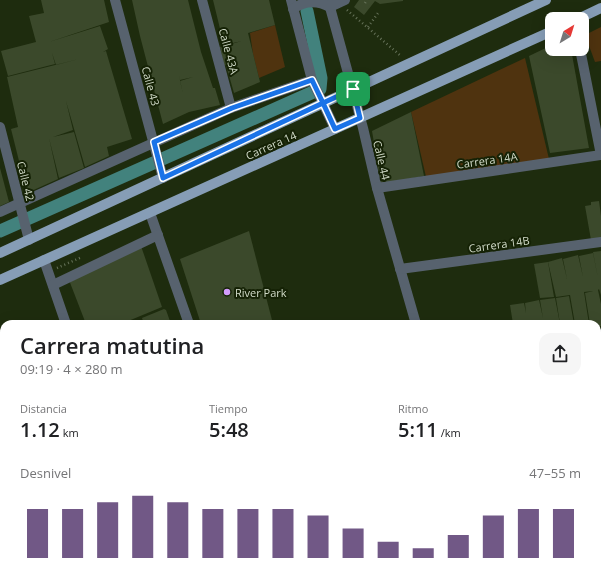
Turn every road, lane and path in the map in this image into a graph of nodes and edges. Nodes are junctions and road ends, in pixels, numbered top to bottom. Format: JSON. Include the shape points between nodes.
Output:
{"nodes":[{"id":1,"x":115,"y":0,"type":"edge"},
{"id":2,"x":202,"y":0,"type":"edge"},
{"id":3,"x":368,"y":0,"type":"edge"},
{"id":4,"x":546,"y":0,"type":"edge"},
{"id":5,"x":343,"y":1,"type":"edge"},
{"id":6,"x":329,"y":3,"type":"edge"},
{"id":7,"x":365,"y":3,"type":"dead end"},
{"id":8,"x":292,"y":5,"type":"edge"},
{"id":9,"x":601,"y":8,"type":"edge"},
{"id":10,"x":378,"y":13,"type":"dead end"},
{"id":11,"x":589,"y":14,"type":"edge"},
{"id":12,"x":368,"y":27,"type":"junction"},
{"id":13,"x":545,"y":34,"type":"edge"},
{"id":14,"x":395,"y":51,"type":"dead end"},
{"id":15,"x":581,"y":56,"type":"edge"},
{"id":16,"x":353,"y":89,"type":"junction"},
{"id":17,"x":317,"y":91,"type":"junction"},
{"id":18,"x":232,"y":108,"type":"junction"},
{"id":19,"x":360,"y":118,"type":"junction"},
{"id":20,"x":0,"y":127,"type":"edge"},
{"id":21,"x":335,"y":129,"type":"junction"},
{"id":22,"x":155,"y":147,"type":"junction"},
{"id":23,"x":601,"y":155,"type":"edge"},
{"id":24,"x":162,"y":174,"type":"junction"},
{"id":25,"x":376,"y":188,"type":"junction"},
{"id":26,"x":20,"y":208,"type":"junction"},
{"id":27,"x":0,"y":212,"type":"edge"},
{"id":28,"x":150,"y":213,"type":"junction"},
{"id":29,"x":158,"y":235,"type":"junction"},
{"id":30,"x":29,"y":240,"type":"junction"},
{"id":31,"x":601,"y":242,"type":"edge"},
{"id":32,"x":0,"y":252,"type":"edge"},
{"id":33,"x":44,"y":260,"type":"junction"},
{"id":34,"x":400,"y":269,"type":"junction"},
{"id":35,"x":0,"y":280,"type":"edge"},
{"id":36,"x":53,"y":286,"type":"junction"},
{"id":37,"x":65,"y":320,"type":"edge"},
{"id":38,"x":188,"y":320,"type":"edge"},
{"id":39,"x":415,"y":320,"type":"edge"}],
"edges":[{"from":1,"to":22,"type":"street","name":"Calle 43"},
{"from":2,"to":18,"type":"street","name":"Calle 43A"},
{"from":3,"to":7,"type":"path"},
{"from":4,"to":16,"type":"main road","name":"Carrera 14"},
{"from":5,"to":6,"type":"street"},
{"from":5,"to":12,"type":"path","via":[[347,10]]},
{"from":6,"to":8,"type":"street","via":[[311,0]]},
{"from":6,"to":16,"type":"street","name":"Calle 44"},
{"from":8,"to":17,"type":"street"},
{"from":9,"to":11,"type":"main road"},
{"from":10,"to":12,"type":"path"},
{"from":12,"to":14,"type":"path"},
{"from":13,"to":19,"type":"main road","name":"Carrera 14"},
{"from":15,"to":23,"type":"street"},
{"from":16,"to":17,"type":"main road","name":"Carrera 14"},
{"from":16,"to":19,"type":"street","name":"Calle 44"},
{"from":17,"to":18,"type":"street"},
{"from":17,"to":21,"type":"street"},
{"from":17,"to":24,"type":"main road","name":"Carrera 14"},
{"from":18,"to":22,"type":"street"},
{"from":19,"to":21,"type":"main road","name":"Carrera 14"},
{"from":19,"to":25,"type":"street","name":"Calle 44"},
{"from":20,"to":26,"type":"street","name":"Calle 42"},
{"from":21,"to":28,"type":"main road","name":"Carrera 14"},
{"from":22,"to":24,"type":"street","name":"Calle 43"},
{"from":22,"to":26,"type":"street"},
{"from":23,"to":25,"type":"street","name":"Carrera 14A"},
{"from":24,"to":30,"type":"main road","name":"Carrera 14"},
{"from":25,"to":34,"type":"street","name":"Calle 44"},
{"from":26,"to":27,"type":"street"},
{"from":26,"to":30,"type":"street","name":"Calle 42"},
{"from":28,"to":29,"type":"street"},
{"from":28,"to":33,"type":"main road","name":"Carrera 14"},
{"from":29,"to":36,"type":"street"},
{"from":29,"to":38,"type":"street"},
{"from":30,"to":32,"type":"main road","name":"Carrera 14"},
{"from":31,"to":34,"type":"street","name":"Carrera 14B"},
{"from":33,"to":35,"type":"main road","name":"Carrera 14"},
{"from":33,"to":36,"type":"street"},
{"from":34,"to":39,"type":"street","name":"Calle 44"},
{"from":36,"to":37,"type":"street"}]}
